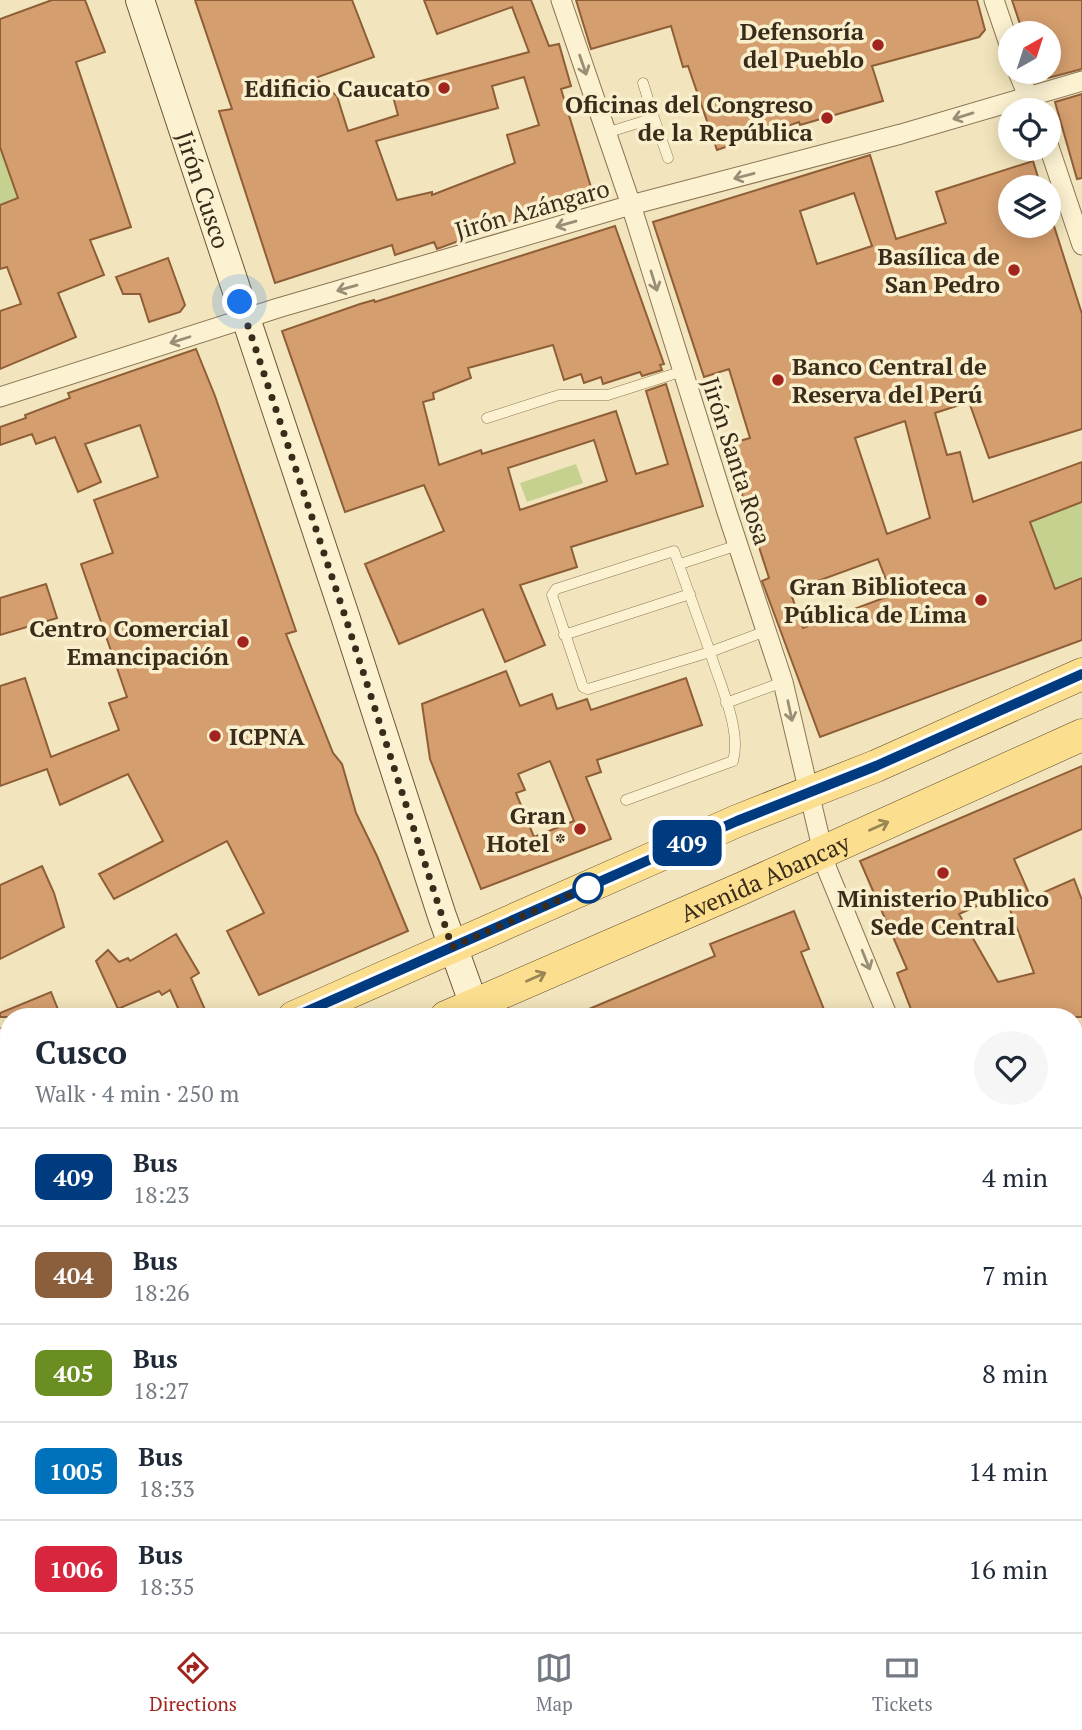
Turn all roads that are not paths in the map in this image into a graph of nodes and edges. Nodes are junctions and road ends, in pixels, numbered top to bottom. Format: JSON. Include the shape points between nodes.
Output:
{"nodes":[{"id":1,"x":140,"y":0,"type":"edge"},
{"id":2,"x":561,"y":0,"type":"edge"},
{"id":3,"x":994,"y":0,"type":"edge"},
{"id":4,"x":1001,"y":21,"type":"edge"},
{"id":5,"x":1082,"y":81,"type":"edge"},
{"id":6,"x":643,"y":83,"type":"dead end"},
{"id":7,"x":1043,"y":98,"type":"edge"},
{"id":8,"x":998,"y":111,"type":"edge"},
{"id":9,"x":654,"y":118,"type":"junction"},
{"id":10,"x":606,"y":133,"type":"junction"},
{"id":11,"x":668,"y":158,"type":"dead end"},
{"id":12,"x":1054,"y":161,"type":"edge"},
{"id":13,"x":631,"y":205,"type":"junction"},
{"id":14,"x":1082,"y":245,"type":"edge"},
{"id":15,"x":245,"y":319,"type":"junction"},
{"id":16,"x":683,"y":371,"type":"junction"},
{"id":17,"x":0,"y":397,"type":"edge"},
{"id":18,"x":487,"y":418,"type":"dead end"},
{"id":19,"x":738,"y":545,"type":"junction"},
{"id":20,"x":680,"y":564,"type":"junction"},
{"id":21,"x":690,"y":594,"type":"junction"},
{"id":22,"x":766,"y":631,"type":"junction"},
{"id":23,"x":565,"y":635,"type":"junction"},
{"id":24,"x":710,"y":652,"type":"junction"},
{"id":25,"x":1082,"y":674,"type":"edge"},
{"id":26,"x":783,"y":682,"type":"junction"},
{"id":27,"x":726,"y":703,"type":"junction"},
{"id":28,"x":1082,"y":735,"type":"edge"},
{"id":29,"x":809,"y":792,"type":"junction"},
{"id":30,"x":626,"y":800,"type":"dead end"},
{"id":31,"x":822,"y":852,"type":"junction"},
{"id":32,"x":452,"y":947,"type":"junction"},
{"id":33,"x":314,"y":1008,"type":"edge"},
{"id":34,"x":465,"y":1008,"type":"edge"},
{"id":35,"x":477,"y":1008,"type":"edge"},
{"id":36,"x":884,"y":1008,"type":"edge"}],
"edges":[{"from":1,"to":15,"type":"street","name":"Jirón Cusco"},
{"from":2,"to":10,"type":"street","name":"Jirón Santa Rosa","one_way":true},
{"from":3,"to":4,"type":"street"},
{"from":5,"to":7,"type":"street","name":"Jirón Azángaro"},
{"from":6,"to":9,"type":"lane"},
{"from":8,"to":13,"type":"street","name":"Jirón Azángaro","one_way":true},
{"from":9,"to":10,"type":"lane"},
{"from":9,"to":11,"type":"lane"},
{"from":10,"to":13,"type":"street","name":"Jirón Santa Rosa"},
{"from":12,"to":14,"type":"street"},
{"from":13,"to":15,"type":"street","name":"Jirón Azángaro","one_way":true},
{"from":13,"to":16,"type":"street","name":"Jirón Santa Rosa","one_way":true},
{"from":15,"to":17,"type":"street","name":"Jirón Azángaro","one_way":true},
{"from":15,"to":32,"type":"street","name":"Jirón Cusco"},
{"from":16,"to":18,"type":"lane","via":[[608,395],[559,395]]},
{"from":16,"to":19,"type":"street","name":"Jirón Santa Rosa"},
{"from":19,"to":20,"type":"lane"},
{"from":19,"to":22,"type":"street","name":"Jirón Santa Rosa"},
{"from":20,"to":21,"type":"lane"},
{"from":20,"to":23,"type":"lane","via":[[674,551],[556,589],[552,595]]},
{"from":21,"to":23,"type":"lane"},
{"from":21,"to":24,"type":"lane"},
{"from":22,"to":24,"type":"lane"},
{"from":22,"to":26,"type":"street","name":"Jirón Santa Rosa"},
{"from":23,"to":24,"type":"lane","via":[[585,689]]},
{"from":24,"to":27,"type":"lane"},
{"from":25,"to":29,"type":"main road"},
{"from":26,"to":27,"type":"lane"},
{"from":26,"to":29,"type":"street","name":"Jirón Santa Rosa","one_way":true},
{"from":27,"to":30,"type":"lane","via":[[736,742],[733,761]]},
{"from":31,"to":28,"type":"main road","name":"Avenida Abancay","one_way":true},
{"from":29,"to":31,"type":"street","name":"Jirón Santa Rosa"},
{"from":29,"to":32,"type":"main road"},
{"from":35,"to":31,"type":"main road","name":"Avenida Abancay","one_way":true},
{"from":31,"to":36,"type":"street","name":"Jirón Santa Rosa","one_way":true},
{"from":32,"to":33,"type":"main road"},
{"from":32,"to":34,"type":"street","name":"Jirón Cusco"}]}
